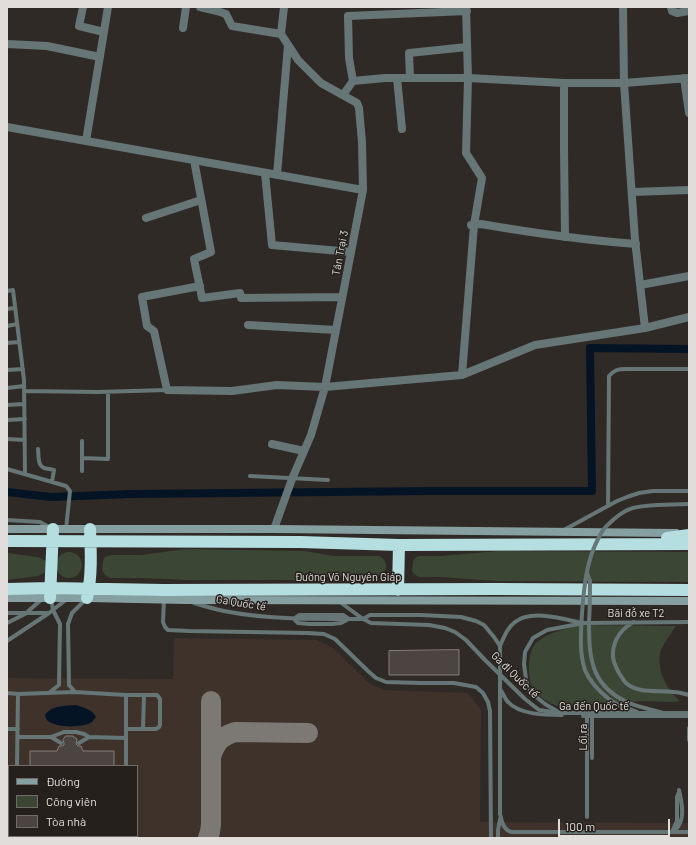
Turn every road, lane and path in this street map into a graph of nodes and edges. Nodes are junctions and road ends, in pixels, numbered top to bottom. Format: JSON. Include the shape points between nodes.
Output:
{"nodes":[{"id":1,"x":83,"y":7,"type":"edge"},
{"id":2,"x":108,"y":7,"type":"edge"},
{"id":3,"x":186,"y":7,"type":"edge"},
{"id":4,"x":200,"y":7,"type":"edge"},
{"id":5,"x":284,"y":7,"type":"edge"},
{"id":6,"x":623,"y":7,"type":"edge"},
{"id":7,"x":671,"y":7,"type":"edge"},
{"id":8,"x":467,"y":9,"type":"edge"},
{"id":9,"x":689,"y":11,"type":"edge"},
{"id":10,"x":183,"y":28,"type":"dead end"},
{"id":11,"x":104,"y":32,"type":"junction"},
{"id":12,"x":281,"y":34,"type":"junction"},
{"id":13,"x":7,"y":44,"type":"edge"},
{"id":14,"x":288,"y":45,"type":"junction"},
{"id":15,"x":467,"y":47,"type":"junction"},
{"id":16,"x":100,"y":57,"type":"junction"},
{"id":17,"x":397,"y":78,"type":"junction"},
{"id":18,"x":410,"y":78,"type":"junction"},
{"id":19,"x":468,"y":78,"type":"junction"},
{"id":20,"x":686,"y":78,"type":"edge"},
{"id":21,"x":353,"y":81,"type":"junction"},
{"id":22,"x":564,"y":83,"type":"junction"},
{"id":23,"x":624,"y":83,"type":"junction"},
{"id":24,"x":343,"y":95,"type":"junction"},
{"id":25,"x":689,"y":113,"type":"edge"},
{"id":26,"x":7,"y":127,"type":"edge"},
{"id":27,"x":402,"y":129,"type":"dead end"},
{"id":28,"x":86,"y":141,"type":"junction"},
{"id":29,"x":194,"y":160,"type":"junction"},
{"id":30,"x":265,"y":173,"type":"junction"},
{"id":31,"x":277,"y":175,"type":"junction"},
{"id":32,"x":363,"y":190,"type":"junction"},
{"id":33,"x":689,"y":190,"type":"edge"},
{"id":34,"x":632,"y":192,"type":"junction"},
{"id":35,"x":201,"y":200,"type":"junction"},
{"id":36,"x":146,"y":218,"type":"dead end"},
{"id":37,"x":472,"y":225,"type":"junction"},
{"id":38,"x":565,"y":237,"type":"junction"},
{"id":39,"x":636,"y":244,"type":"junction"},
{"id":40,"x":351,"y":252,"type":"junction"},
{"id":41,"x":689,"y":276,"type":"edge"},
{"id":42,"x":640,"y":285,"type":"junction"},
{"id":43,"x":200,"y":286,"type":"junction"},
{"id":44,"x":7,"y":291,"type":"edge"},
{"id":45,"x":342,"y":297,"type":"junction"},
{"id":46,"x":15,"y":308,"type":"junction"},
{"id":47,"x":7,"y":309,"type":"edge"},
{"id":48,"x":689,"y":317,"type":"edge"},
{"id":49,"x":17,"y":324,"type":"junction"},
{"id":50,"x":7,"y":326,"type":"edge"},
{"id":51,"x":248,"y":326,"type":"dead end"},
{"id":52,"x":645,"y":328,"type":"junction"},
{"id":53,"x":336,"y":330,"type":"junction"},
{"id":54,"x":19,"y":342,"type":"junction"},
{"id":55,"x":7,"y":343,"type":"edge"},
{"id":56,"x":22,"y":369,"type":"junction"},
{"id":57,"x":689,"y":369,"type":"edge"},
{"id":58,"x":7,"y":370,"type":"edge"},
{"id":59,"x":462,"y":375,"type":"junction"},
{"id":60,"x":325,"y":387,"type":"junction"},
{"id":61,"x":7,"y":388,"type":"edge"},
{"id":62,"x":24,"y":389,"type":"junction"},
{"id":63,"x":167,"y":390,"type":"junction"},
{"id":64,"x":108,"y":392,"type":"junction"},
{"id":65,"x":24,"y":404,"type":"junction"},
{"id":66,"x":7,"y":405,"type":"edge"},
{"id":67,"x":24,"y":419,"type":"junction"},
{"id":68,"x":7,"y":420,"type":"edge"},
{"id":69,"x":7,"y":439,"type":"edge"},
{"id":70,"x":25,"y":440,"type":"junction"},
{"id":71,"x":82,"y":441,"type":"dead end"},
{"id":72,"x":272,"y":444,"type":"dead end"},
{"id":73,"x":38,"y":449,"type":"dead end"},
{"id":74,"x":304,"y":451,"type":"junction"},
{"id":75,"x":82,"y":458,"type":"junction"},
{"id":76,"x":7,"y":470,"type":"edge"},
{"id":77,"x":82,"y":471,"type":"dead end"},
{"id":78,"x":26,"y":474,"type":"junction"},
{"id":79,"x":250,"y":476,"type":"dead end"},
{"id":80,"x":292,"y":479,"type":"junction"},
{"id":81,"x":328,"y":480,"type":"dead end"},
{"id":82,"x":52,"y":482,"type":"junction"},
{"id":83,"x":689,"y":491,"type":"edge"},
{"id":84,"x":689,"y":504,"type":"edge"},
{"id":85,"x":608,"y":506,"type":"junction"},
{"id":86,"x":7,"y":520,"type":"edge"},
{"id":87,"x":7,"y":529,"type":"edge"},
{"id":88,"x":66,"y":529,"type":"junction"},
{"id":89,"x":169,"y":529,"type":"junction"},
{"id":90,"x":274,"y":529,"type":"junction"},
{"id":91,"x":560,"y":532,"type":"junction"},
{"id":92,"x":689,"y":534,"type":"edge"},
{"id":93,"x":53,"y":535,"type":"junction"},
{"id":94,"x":90,"y":535,"type":"junction"},
{"id":95,"x":7,"y":541,"type":"edge"},
{"id":96,"x":187,"y":541,"type":"junction"},
{"id":97,"x":620,"y":544,"type":"junction"},
{"id":98,"x":689,"y":544,"type":"edge"},
{"id":99,"x":399,"y":545,"type":"junction"},
{"id":100,"x":587,"y":573,"type":"junction"},
{"id":101,"x":7,"y":589,"type":"edge"},
{"id":102,"x":398,"y":590,"type":"junction"},
{"id":103,"x":689,"y":590,"type":"edge"},
{"id":104,"x":88,"y":593,"type":"junction"},
{"id":105,"x":166,"y":594,"type":"junction"},
{"id":106,"x":7,"y":598,"type":"edge"},
{"id":107,"x":68,"y":598,"type":"junction"},
{"id":108,"x":49,"y":599,"type":"junction"},
{"id":109,"x":186,"y":600,"type":"junction"},
{"id":110,"x":338,"y":601,"type":"junction"},
{"id":111,"x":689,"y":601,"type":"edge"},
{"id":112,"x":7,"y":614,"type":"edge"},
{"id":113,"x":25,"y":614,"type":"junction"},
{"id":114,"x":49,"y":614,"type":"junction"},
{"id":115,"x":294,"y":618,"type":"junction"},
{"id":116,"x":349,"y":619,"type":"junction"},
{"id":117,"x":363,"y":619,"type":"junction"},
{"id":118,"x":634,"y":622,"type":"junction"},
{"id":119,"x":689,"y":622,"type":"edge"},
{"id":120,"x":7,"y":623,"type":"edge"},
{"id":121,"x":582,"y":623,"type":"junction"},
{"id":122,"x":7,"y":641,"type":"edge"},
{"id":123,"x":500,"y":646,"type":"junction"},
{"id":124,"x":500,"y":688,"type":"junction"},
{"id":125,"x":50,"y":692,"type":"junction"},
{"id":126,"x":74,"y":692,"type":"junction"},
{"id":127,"x":7,"y":693,"type":"edge"},
{"id":128,"x":18,"y":694,"type":"junction"},
{"id":129,"x":126,"y":695,"type":"junction"},
{"id":130,"x":144,"y":695,"type":"junction"},
{"id":131,"x":689,"y":695,"type":"edge"},
{"id":132,"x":560,"y":713,"type":"junction"},
{"id":133,"x":663,"y":713,"type":"junction"},
{"id":134,"x":689,"y":714,"type":"edge"},
{"id":135,"x":645,"y":715,"type":"junction"},
{"id":136,"x":590,"y":716,"type":"junction"},
{"id":137,"x":689,"y":728,"type":"edge"},
{"id":138,"x":7,"y":729,"type":"edge"},
{"id":139,"x":18,"y":729,"type":"junction"},
{"id":140,"x":126,"y":729,"type":"junction"},
{"id":141,"x":143,"y":729,"type":"junction"},
{"id":142,"x":18,"y":737,"type":"junction"},
{"id":143,"x":51,"y":737,"type":"junction"},
{"id":144,"x":89,"y":737,"type":"junction"},
{"id":145,"x":126,"y":738,"type":"junction"},
{"id":146,"x":689,"y":740,"type":"edge"},
{"id":147,"x":61,"y":743,"type":"dead end"},
{"id":148,"x":79,"y":743,"type":"dead end"},
{"id":149,"x":592,"y":758,"type":"dead end"},
{"id":150,"x":17,"y":765,"type":"edge"},
{"id":151,"x":126,"y":765,"type":"edge"},
{"id":152,"x":679,"y":790,"type":"dead end"},
{"id":153,"x":500,"y":814,"type":"junction"},
{"id":154,"x":587,"y":817,"type":"dead end"},
{"id":155,"x":672,"y":832,"type":"junction"},
{"id":156,"x":689,"y":832,"type":"edge"},
{"id":157,"x":491,"y":838,"type":"edge"},
{"id":158,"x":498,"y":838,"type":"edge"}],
"edges":[{"from":1,"to":11,"type":"street","via":[[79,26]]},
{"from":2,"to":11,"type":"street"},
{"from":3,"to":10,"type":"street"},
{"from":4,"to":12,"type":"street","via":[[226,14],[232,26]]},
{"from":5,"to":12,"type":"street"},
{"from":6,"to":23,"type":"street"},
{"from":7,"to":9,"type":"street","via":[[672,11]]},
{"from":8,"to":15,"type":"street"},
{"from":8,"to":21,"type":"street","via":[[348,16],[349,58]]},
{"from":11,"to":16,"type":"street"},
{"from":12,"to":14,"type":"street","name":"Tân Trại 3"},
{"from":13,"to":16,"type":"street","via":[[47,46]]},
{"from":14,"to":24,"type":"street","name":"Tân Trại 3","via":[[298,60],[321,83]]},
{"from":14,"to":31,"type":"street"},
{"from":15,"to":18,"type":"street","via":[[409,53]]},
{"from":15,"to":19,"type":"street"},
{"from":16,"to":28,"type":"street"},
{"from":17,"to":18,"type":"street"},
{"from":17,"to":21,"type":"street"},
{"from":17,"to":27,"type":"street"},
{"from":18,"to":19,"type":"street"},
{"from":19,"to":22,"type":"street"},
{"from":19,"to":37,"type":"street","via":[[466,153],[482,178]]},
{"from":20,"to":23,"type":"street"},
{"from":20,"to":25,"type":"street"},
{"from":21,"to":24,"type":"street"},
{"from":22,"to":23,"type":"street"},
{"from":22,"to":38,"type":"street"},
{"from":23,"to":34,"type":"street"},
{"from":24,"to":32,"type":"street","name":"Tân Trại 3","via":[[359,108]]},
{"from":26,"to":28,"type":"street"},
{"from":28,"to":29,"type":"street"},
{"from":29,"to":30,"type":"street"},
{"from":29,"to":35,"type":"street"},
{"from":30,"to":31,"type":"street"},
{"from":30,"to":40,"type":"street","via":[[272,245]]},
{"from":31,"to":32,"type":"street"},
{"from":32,"to":40,"type":"street","name":"Tân Trại 3"},
{"from":33,"to":34,"type":"street"},
{"from":34,"to":39,"type":"street"},
{"from":35,"to":36,"type":"street"},
{"from":35,"to":43,"type":"street","via":[[211,252],[194,259]]},
{"from":37,"to":38,"type":"street","via":[[481,224]]},
{"from":37,"to":59,"type":"street"},
{"from":38,"to":39,"type":"street"},
{"from":39,"to":42,"type":"street"},
{"from":40,"to":45,"type":"street","name":"Tân Trại 3"},
{"from":41,"to":42,"type":"street"},
{"from":42,"to":52,"type":"street"},
{"from":43,"to":45,"type":"street","via":[[202,298],[240,293],[241,298]]},
{"from":43,"to":63,"type":"street","via":[[142,297],[147,326],[154,331]]},
{"from":44,"to":46,"type":"lane","via":[[13,290]]},
{"from":45,"to":53,"type":"street","name":"Tân Trại 3"},
{"from":46,"to":47,"type":"lane"},
{"from":46,"to":49,"type":"lane"},
{"from":48,"to":52,"type":"street"},
{"from":49,"to":50,"type":"lane"},
{"from":49,"to":54,"type":"lane"},
{"from":51,"to":53,"type":"street"},
{"from":52,"to":59,"type":"street","via":[[535,345]]},
{"from":53,"to":60,"type":"street","name":"Tân Trại 3"},
{"from":54,"to":55,"type":"lane"},
{"from":54,"to":56,"type":"lane"},
{"from":56,"to":58,"type":"lane"},
{"from":56,"to":62,"type":"lane"},
{"from":57,"to":85,"type":"lane","via":[[626,368],[613,371],[609,376]]},
{"from":59,"to":60,"type":"street"},
{"from":60,"to":63,"type":"street","via":[[277,385],[232,391]]},
{"from":60,"to":74,"type":"street","name":"Tân Trại 3"},
{"from":61,"to":62,"type":"lane"},
{"from":62,"to":64,"type":"lane"},
{"from":62,"to":65,"type":"lane"},
{"from":63,"to":64,"type":"lane"},
{"from":64,"to":75,"type":"lane","via":[[108,459]]},
{"from":65,"to":66,"type":"lane"},
{"from":65,"to":67,"type":"lane"},
{"from":67,"to":68,"type":"lane"},
{"from":67,"to":70,"type":"lane"},
{"from":69,"to":70,"type":"lane"},
{"from":70,"to":78,"type":"lane"},
{"from":71,"to":75,"type":"lane"},
{"from":72,"to":74,"type":"street"},
{"from":73,"to":82,"type":"lane","via":[[40,466],[54,470]]},
{"from":74,"to":80,"type":"street","name":"Tân Trại 3"},
{"from":75,"to":77,"type":"lane"},
{"from":76,"to":78,"type":"lane"},
{"from":78,"to":82,"type":"lane"},
{"from":79,"to":80,"type":"lane"},
{"from":80,"to":81,"type":"lane"},
{"from":80,"to":90,"type":"street","name":"Tân Trại 3"},
{"from":82,"to":88,"type":"lane","via":[[66,486],[70,490]]},
{"from":83,"to":85,"type":"lane","via":[[639,493]]},
{"from":84,"to":100,"type":"lane","name":"Ga đến Quốc tế","bridge":true,"via":[[637,506],[627,510],[604,529],[593,547]]},
{"from":85,"to":91,"type":"lane"},
{"from":86,"to":93,"type":"lane","via":[[40,522]]},
{"from":87,"to":93,"type":"main road"},
{"from":88,"to":93,"type":"main road"},
{"from":88,"to":94,"type":"main road"},
{"from":89,"to":90,"type":"main road"},
{"from":89,"to":94,"type":"main road"},
{"from":89,"to":96,"type":"main road"},
{"from":90,"to":91,"type":"main road"},
{"from":91,"to":92,"type":"main road"},
{"from":92,"to":97,"type":"highway"},
{"from":93,"to":94,"type":"highway"},
{"from":93,"to":95,"type":"highway"},
{"from":93,"to":108,"type":"highway"},
{"from":94,"to":96,"type":"highway"},
{"from":94,"to":104,"type":"highway"},
{"from":96,"to":99,"type":"highway"},
{"from":97,"to":98,"type":"highway"},
{"from":97,"to":99,"type":"highway"},
{"from":99,"to":102,"type":"highway"},
{"from":100,"to":133,"type":"lane","bridge":true,"via":[[590,581],[590,657],[594,670],[603,686],[617,697]]},
{"from":100,"to":135,"type":"lane","name":"Ga đến Quốc tế","bridge":true,"via":[[581,649],[588,678],[610,700]]},
{"from":101,"to":108,"type":"highway","name":"Đường Võ Nguyên Giáp"},
{"from":102,"to":103,"type":"highway","name":"Đường Võ Nguyên Giáp"},
{"from":102,"to":105,"type":"highway","name":"Đường Võ Nguyên Giáp"},
{"from":104,"to":105,"type":"highway","name":"Đường Võ Nguyên Giáp"},
{"from":104,"to":107,"type":"main road","name":"Đường Võ Nguyên Giáp"},
{"from":104,"to":108,"type":"highway","name":"Đường Võ Nguyên Giáp"},
{"from":104,"to":126,"type":"lane","via":[[72,613],[68,624],[69,685]]},
{"from":105,"to":109,"type":"main road"},
{"from":105,"to":109,"type":"main road","name":"Đường Võ Nguyên Giáp"},
{"from":105,"to":157,"type":"lane","via":[[163,622],[168,630],[324,634],[335,639],[368,672],[386,682],[454,683],[476,687],[488,702],[490,711]]},
{"from":106,"to":108,"type":"main road","name":"Đường Võ Nguyên Giáp"},
{"from":107,"to":108,"type":"main road","name":"Đường Võ Nguyên Giáp"},
{"from":107,"to":108,"type":"lane"},
{"from":108,"to":113,"type":"lane"},
{"from":108,"to":114,"type":"lane"},
{"from":108,"to":125,"type":"lane","via":[[60,624],[59,685]]},
{"from":109,"to":110,"type":"main road","name":"Đường Võ Nguyên Giáp"},
{"from":109,"to":115,"type":"lane","name":"Ga Quốc tế","via":[[223,611]]},
{"from":110,"to":111,"type":"main road","name":"Đường Võ Nguyên Giáp"},
{"from":110,"to":117,"type":"lane"},
{"from":112,"to":113,"type":"lane"},
{"from":113,"to":114,"type":"lane"},
{"from":113,"to":120,"type":"lane"},
{"from":114,"to":122,"type":"lane"},
{"from":115,"to":116,"type":"lane","name":"Ga Quốc tế","via":[[299,615],[343,615]]},
{"from":115,"to":116,"type":"lane","name":"Ga Quốc tế","via":[[298,623],[309,624],[341,623]]},
{"from":116,"to":117,"type":"lane","name":"Ga Quốc tế"},
{"from":117,"to":123,"type":"lane","via":[[370,615],[461,617],[484,625]]},
{"from":117,"to":132,"type":"lane","name":"Ga đi Quốc tế","bridge":true,"via":[[371,623],[429,625],[455,632],[539,710]]},
{"from":118,"to":119,"type":"lane","name":"Bãi đỗ xe T2"},
{"from":118,"to":121,"type":"lane","name":"Bãi đỗ xe T2"},
{"from":118,"to":131,"type":"lane","name":"Ga đến Quốc tế","via":[[622,631],[614,646],[614,663],[623,680],[644,691]]},
{"from":121,"to":123,"type":"lane","via":[[554,616],[526,616],[509,627]]},
{"from":121,"to":132,"type":"lane","via":[[547,630],[533,638],[526,652],[524,664],[528,688],[534,696]]},
{"from":123,"to":124,"type":"lane"},
{"from":124,"to":136,"type":"lane","name":"Ga đến Quốc tế","via":[[508,702],[524,712]]},
{"from":124,"to":153,"type":"lane"},
{"from":125,"to":126,"type":"lane"},
{"from":125,"to":128,"type":"lane"},
{"from":126,"to":129,"type":"lane"},
{"from":127,"to":128,"type":"lane"},
{"from":128,"to":139,"type":"lane"},
{"from":129,"to":130,"type":"lane"},
{"from":129,"to":140,"type":"lane"},
{"from":130,"to":141,"type":"lane"},
{"from":130,"to":141,"type":"lane","via":[[159,696],[160,724],[156,729]]},
{"from":132,"to":133,"type":"lane","name":"Ga đi Quốc tế","bridge":true},
{"from":133,"to":134,"type":"lane","name":"Ga đi Quốc tế","bridge":true},
{"from":134,"to":135,"type":"lane","name":"Ga đến Quốc tế"},
{"from":135,"to":136,"type":"lane","name":"Ga đến Quốc tế"},
{"from":136,"to":149,"type":"lane","name":"Lối ra"},
{"from":136,"to":154,"type":"lane"},
{"from":137,"to":146,"type":"lane"},
{"from":138,"to":139,"type":"lane"},
{"from":139,"to":142,"type":"lane"},
{"from":140,"to":141,"type":"lane"},
{"from":140,"to":145,"type":"lane"},
{"from":142,"to":143,"type":"lane"},
{"from":142,"to":150,"type":"lane"},
{"from":143,"to":144,"type":"lane","via":[[64,732],[76,732]]},
{"from":143,"to":147,"type":"lane"},
{"from":144,"to":145,"type":"lane"},
{"from":144,"to":148,"type":"lane"},
{"from":145,"to":151,"type":"lane"},
{"from":152,"to":155,"type":"lane","via":[[676,821]]},
{"from":153,"to":155,"type":"lane","via":[[502,824],[511,832]]},
{"from":153,"to":158,"type":"lane"},
{"from":155,"to":156,"type":"lane"}]}
